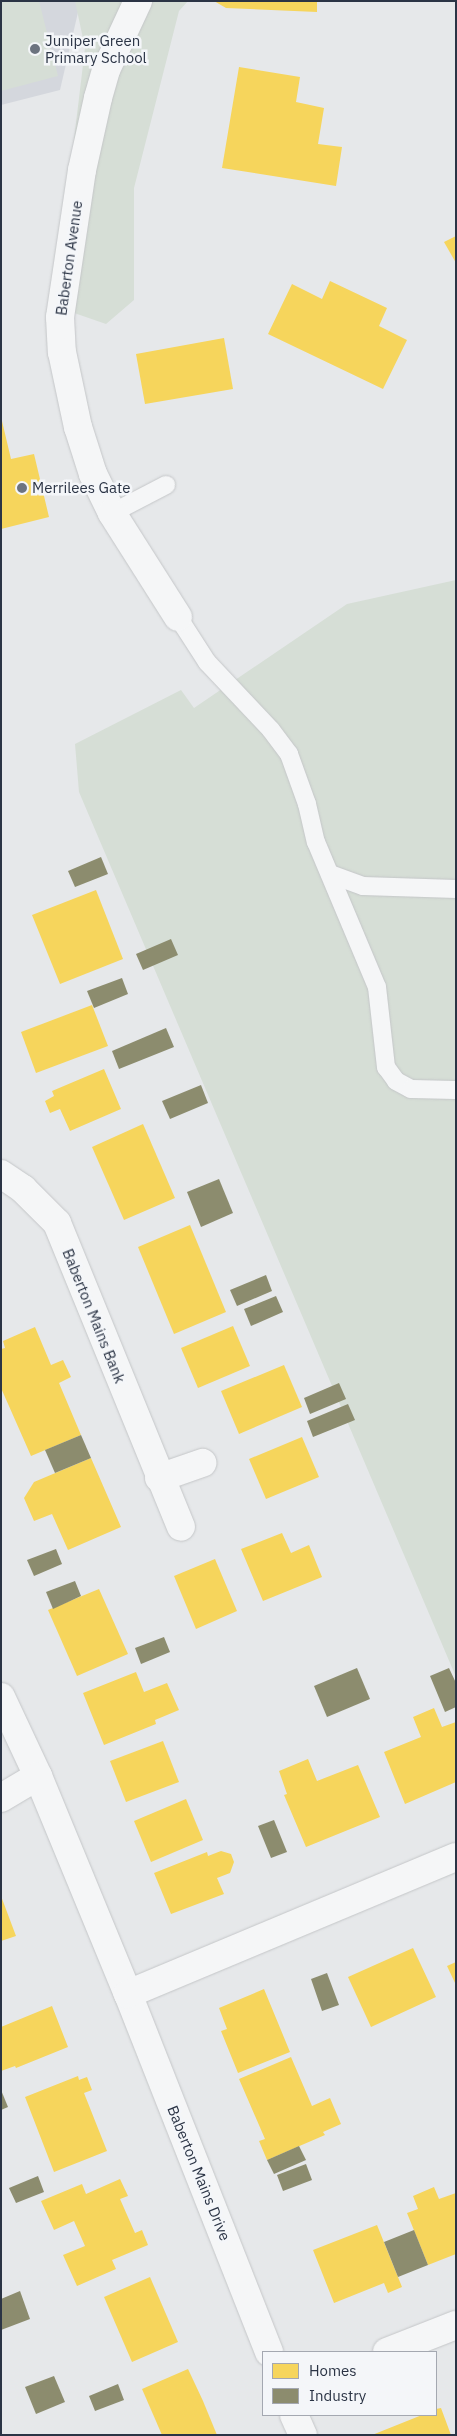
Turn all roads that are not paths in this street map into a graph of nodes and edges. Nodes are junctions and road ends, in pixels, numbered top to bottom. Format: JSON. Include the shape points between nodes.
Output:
{"nodes":[{"id":1,"x":138,"y":1,"type":"edge"},
{"id":2,"x":166,"y":486,"type":"dead end"},
{"id":3,"x":112,"y":513,"type":"junction"},
{"id":4,"x":178,"y":617,"type":"joint"},
{"id":5,"x":330,"y":874,"type":"junction"},
{"id":6,"x":456,"y":889,"type":"edge"},
{"id":7,"x":456,"y":1090,"type":"edge"},
{"id":8,"x":1,"y":1174,"type":"edge"},
{"id":9,"x":202,"y":1463,"type":"dead end"},
{"id":10,"x":160,"y":1478,"type":"junction"},
{"id":11,"x":181,"y":1527,"type":"dead end"},
{"id":12,"x":1,"y":1697,"type":"edge"},
{"id":13,"x":38,"y":1776,"type":"junction"},
{"id":14,"x":1,"y":1798,"type":"edge"},
{"id":15,"x":456,"y":1857,"type":"edge"},
{"id":16,"x":128,"y":1994,"type":"junction"},
{"id":17,"x":456,"y":2325,"type":"edge"},
{"id":18,"x":269,"y":2351,"type":"edge"},
{"id":19,"x":390,"y":2351,"type":"edge"},
{"id":20,"x":294,"y":2416,"type":"edge"},
{"id":21,"x":303,"y":2435,"type":"edge"}],
"edges":[{"from":1,"to":3,"type":"street","name":"Baberton Avenue","via":[[106,70],[98,98],[79,188],[60,317],[62,352],[78,427],[93,474]]},
{"from":2,"to":3,"type":"lane"},
{"from":3,"to":4,"type":"street","name":"Baberton Avenue"},
{"from":4,"to":5,"type":"lane","via":[[207,662],[271,730],[289,754],[307,804],[316,842]]},
{"from":5,"to":6,"type":"lane","via":[[363,886]]},
{"from":5,"to":7,"type":"lane","via":[[377,987],[386,1067],[396,1081],[411,1090]]},
{"from":8,"to":10,"type":"street","name":"Baberton Mains Bank","via":[[24,1189],[56,1224]]},
{"from":9,"to":10,"type":"street"},
{"from":10,"to":11,"type":"street","name":"Baberton Mains Bank"},
{"from":12,"to":13,"type":"street","name":"Baberton Mains Drive"},
{"from":13,"to":14,"type":"street"},
{"from":13,"to":16,"type":"street","name":"Baberton Mains Drive"},
{"from":15,"to":16,"type":"street"},
{"from":16,"to":18,"type":"street","name":"Baberton Mains Drive"},
{"from":17,"to":19,"type":"street"},
{"from":20,"to":21,"type":"street"}]}
